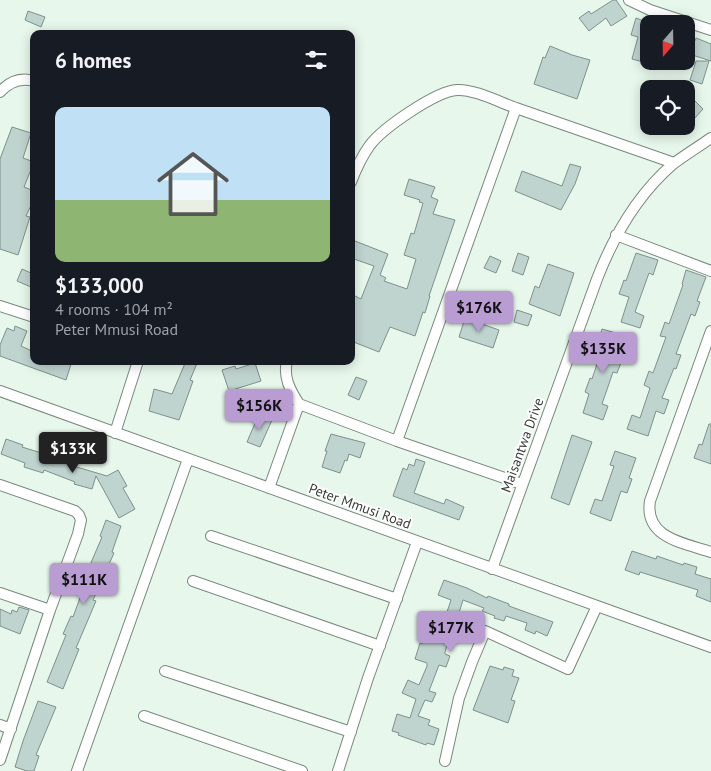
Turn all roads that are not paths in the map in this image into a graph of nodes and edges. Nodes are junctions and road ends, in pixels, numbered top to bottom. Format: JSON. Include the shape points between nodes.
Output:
{"nodes":[{"id":1,"x":629,"y":0,"type":"edge"},
{"id":2,"x":711,"y":30,"type":"edge"},
{"id":3,"x":30,"y":81,"type":"edge"},
{"id":4,"x":0,"y":92,"type":"edge"},
{"id":5,"x":516,"y":108,"type":"junction"},
{"id":6,"x":711,"y":138,"type":"edge"},
{"id":7,"x":674,"y":163,"type":"junction"},
{"id":8,"x":355,"y":173,"type":"edge"},
{"id":9,"x":616,"y":235,"type":"junction"},
{"id":10,"x":711,"y":271,"type":"edge"},
{"id":11,"x":0,"y":306,"type":"edge"},
{"id":12,"x":30,"y":316,"type":"edge"},
{"id":13,"x":711,"y":331,"type":"edge"},
{"id":14,"x":137,"y":365,"type":"edge"},
{"id":15,"x":287,"y":365,"type":"edge"},
{"id":16,"x":0,"y":391,"type":"edge"},
{"id":17,"x":299,"y":404,"type":"junction"},
{"id":18,"x":115,"y":433,"type":"junction"},
{"id":19,"x":397,"y":441,"type":"junction"},
{"id":20,"x":188,"y":459,"type":"junction"},
{"id":21,"x":522,"y":484,"type":"junction"},
{"id":22,"x":0,"y":485,"type":"edge"},
{"id":23,"x":269,"y":488,"type":"junction"},
{"id":24,"x":211,"y":536,"type":"dead end"},
{"id":25,"x":417,"y":542,"type":"junction"},
{"id":26,"x":711,"y":552,"type":"edge"},
{"id":27,"x":492,"y":568,"type":"junction"},
{"id":28,"x":194,"y":581,"type":"dead end"},
{"id":29,"x":0,"y":593,"type":"edge"},
{"id":30,"x":397,"y":599,"type":"junction"},
{"id":31,"x":597,"y":606,"type":"junction"},
{"id":32,"x":50,"y":610,"type":"junction"},
{"id":33,"x":380,"y":646,"type":"junction"},
{"id":34,"x":711,"y":647,"type":"edge"},
{"id":35,"x":165,"y":671,"type":"dead end"},
{"id":36,"x":144,"y":716,"type":"dead end"},
{"id":37,"x":0,"y":725,"type":"edge"},
{"id":38,"x":11,"y":729,"type":"junction"},
{"id":39,"x":351,"y":732,"type":"junction"},
{"id":40,"x":0,"y":760,"type":"edge"},
{"id":41,"x":445,"y":761,"type":"dead end"},
{"id":42,"x":77,"y":771,"type":"edge"},
{"id":43,"x":302,"y":771,"type":"edge"},
{"id":44,"x":338,"y":771,"type":"edge"}],
"edges":[{"from":1,"to":2,"type":"street"},
{"from":3,"to":4,"type":"street","via":[[14,81]]},
{"from":5,"to":7,"type":"street"},
{"from":5,"to":8,"type":"street","via":[[469,91],[457,90],[437,96],[379,135],[362,157]]},
{"from":5,"to":19,"type":"street"},
{"from":6,"to":7,"type":"street","name":"Maisantwa Drive"},
{"from":7,"to":9,"type":"street","name":"Maisantwa Drive","via":[[637,202]]},
{"from":9,"to":10,"type":"street"},
{"from":9,"to":21,"type":"street","name":"Maisantwa Drive"},
{"from":11,"to":12,"type":"street"},
{"from":13,"to":26,"type":"street","via":[[649,510],[650,518],[660,532]]},
{"from":14,"to":18,"type":"street"},
{"from":15,"to":17,"type":"street","via":[[286,376]]},
{"from":16,"to":18,"type":"street","name":"Peter Mmusi Road"},
{"from":17,"to":19,"type":"street"},
{"from":17,"to":23,"type":"street"},
{"from":18,"to":20,"type":"street","name":"Peter Mmusi Road"},
{"from":19,"to":21,"type":"street"},
{"from":20,"to":23,"type":"street","name":"Peter Mmusi Road"},
{"from":20,"to":42,"type":"street"},
{"from":21,"to":27,"type":"street","name":"Maisantwa Drive"},
{"from":22,"to":32,"type":"street","via":[[75,511],[81,520]]},
{"from":23,"to":25,"type":"street","name":"Peter Mmusi Road"},
{"from":24,"to":30,"type":"street"},
{"from":25,"to":27,"type":"street","name":"Peter Mmusi Road"},
{"from":25,"to":30,"type":"street"},
{"from":27,"to":31,"type":"street","name":"Peter Mmusi Road"},
{"from":28,"to":33,"type":"street"},
{"from":29,"to":32,"type":"street"},
{"from":30,"to":33,"type":"street"},
{"from":31,"to":34,"type":"street","name":"Peter Mmusi Road"},
{"from":31,"to":41,"type":"street","via":[[568,670],[485,631],[459,698]]},
{"from":32,"to":38,"type":"street"},
{"from":33,"to":39,"type":"street"},
{"from":35,"to":39,"type":"street"},
{"from":36,"to":43,"type":"street"},
{"from":37,"to":38,"type":"street"},
{"from":38,"to":40,"type":"street"},
{"from":39,"to":44,"type":"street"}]}
